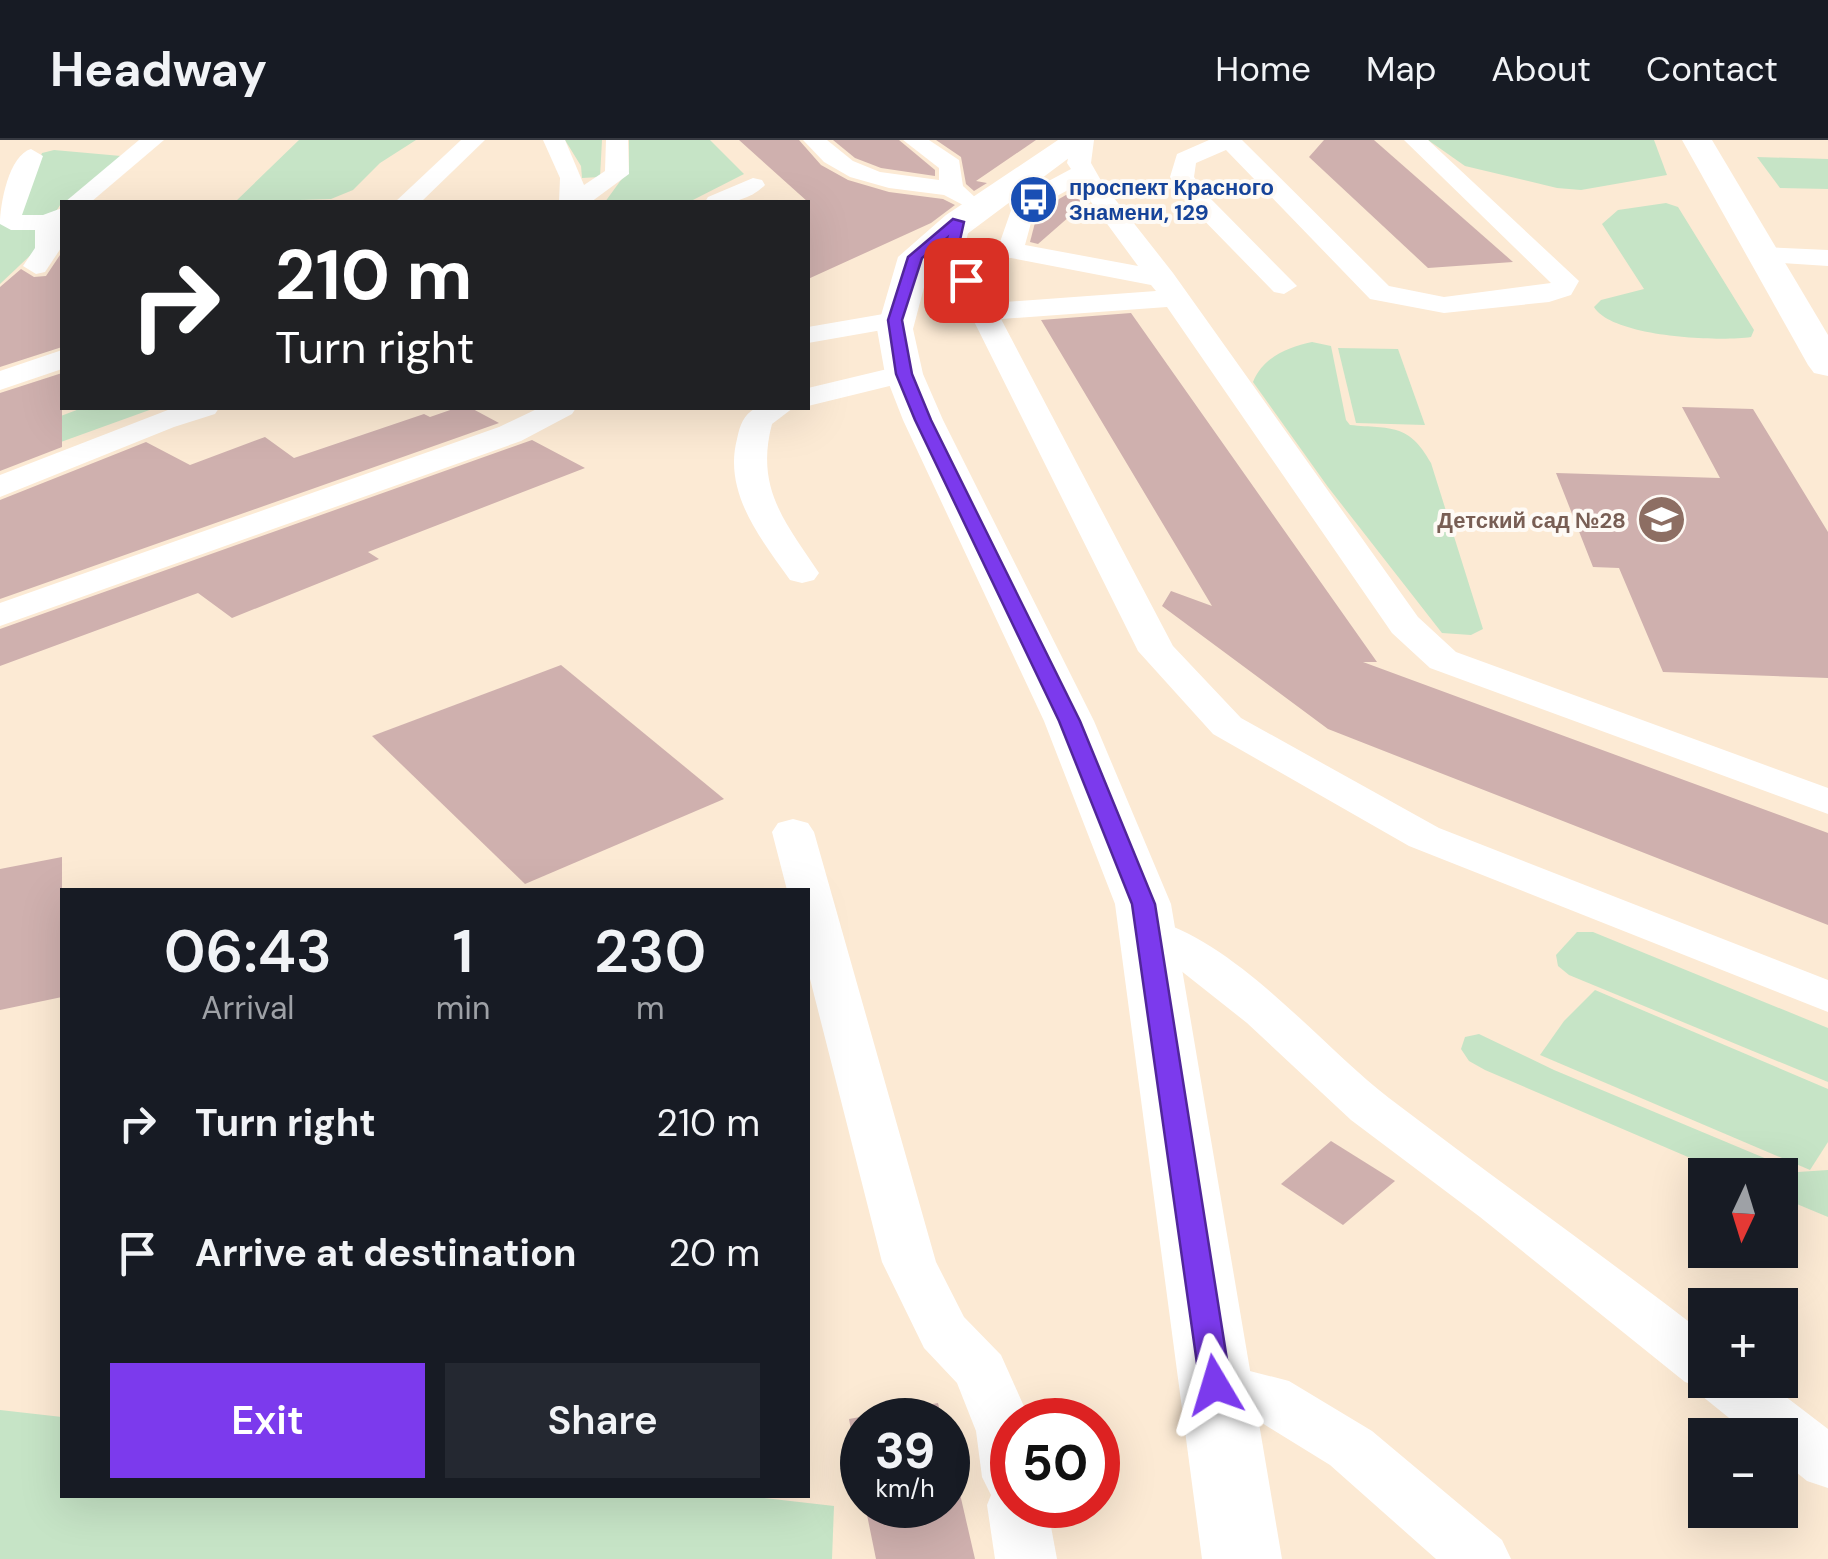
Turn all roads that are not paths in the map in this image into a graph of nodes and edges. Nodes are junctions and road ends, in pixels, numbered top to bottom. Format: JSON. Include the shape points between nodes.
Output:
{"nodes":[{"id":1,"x":153,"y":140,"type":"edge"},
{"id":2,"x":474,"y":140,"type":"edge"},
{"id":3,"x":554,"y":140,"type":"edge"},
{"id":4,"x":617,"y":140,"type":"edge"},
{"id":5,"x":814,"y":140,"type":"edge"},
{"id":6,"x":914,"y":140,"type":"edge"},
{"id":7,"x":1229,"y":140,"type":"edge"},
{"id":8,"x":1414,"y":140,"type":"edge"},
{"id":9,"x":1697,"y":140,"type":"edge"},
{"id":10,"x":34,"y":148,"type":"edge"},
{"id":11,"x":1082,"y":151,"type":"edge"},
{"id":12,"x":0,"y":165,"type":"edge"},
{"id":13,"x":753,"y":185,"type":"dead end"},
{"id":14,"x":79,"y":200,"type":"edge"},
{"id":15,"x":409,"y":200,"type":"edge"},
{"id":16,"x":573,"y":200,"type":"edge"},
{"id":17,"x":576,"y":200,"type":"edge"},
{"id":18,"x":721,"y":200,"type":"edge"},
{"id":19,"x":959,"y":217,"type":"junction"},
{"id":20,"x":54,"y":219,"type":"edge"},
{"id":21,"x":1011,"y":250,"type":"junction"},
{"id":22,"x":1762,"y":255,"type":"junction"},
{"id":23,"x":1828,"y":258,"type":"edge"},
{"id":24,"x":36,"y":266,"type":"dead end"},
{"id":25,"x":1284,"y":286,"type":"dead end"},
{"id":26,"x":1170,"y":289,"type":"junction"},
{"id":27,"x":981,"y":312,"type":"junction"},
{"id":28,"x":895,"y":320,"type":"junction"},
{"id":29,"x":810,"y":334,"type":"edge"},
{"id":30,"x":60,"y":361,"type":"edge"},
{"id":31,"x":1827,"y":366,"type":"edge"},
{"id":32,"x":904,"y":374,"type":"junction"},
{"id":33,"x":0,"y":381,"type":"edge"},
{"id":34,"x":810,"y":397,"type":"edge"},
{"id":35,"x":197,"y":410,"type":"edge"},
{"id":36,"x":557,"y":410,"type":"edge"},
{"id":37,"x":774,"y":410,"type":"edge"},
{"id":38,"x":0,"y":487,"type":"edge"},
{"id":39,"x":802,"y":573,"type":"dead end"},
{"id":40,"x":0,"y":616,"type":"edge"},
{"id":41,"x":1828,"y":802,"type":"edge"},
{"id":42,"x":793,"y":832,"type":"dead end"},
{"id":43,"x":808,"y":888,"type":"edge"},
{"id":44,"x":810,"y":895,"type":"edge"},
{"id":45,"x":1148,"y":932,"type":"junction"},
{"id":46,"x":1828,"y":998,"type":"edge"},
{"id":47,"x":1688,"y":1353,"type":"edge"},
{"id":48,"x":1215,"y":1385,"type":"junction"},
{"id":49,"x":992,"y":1398,"type":"edge"},
{"id":50,"x":1745,"y":1398,"type":"edge"},
{"id":51,"x":1828,"y":1463,"type":"edge"},
{"id":52,"x":1021,"y":1528,"type":"edge"},
{"id":53,"x":1026,"y":1559,"type":"edge"},
{"id":54,"x":1242,"y":1559,"type":"edge"},
{"id":55,"x":1480,"y":1559,"type":"edge"}],
"edges":[{"from":1,"to":14,"type":"lane"},
{"from":2,"to":15,"type":"lane"},
{"from":3,"to":16,"type":"lane","via":[[572,178]]},
{"from":4,"to":17,"type":"lane","via":[[617,174]]},
{"from":5,"to":19,"type":"lane","via":[[834,158],[901,183]]},
{"from":6,"to":19,"type":"lane","via":[[952,165]]},
{"from":7,"to":8,"type":"lane","via":[[1380,293],[1444,305],[1562,289],[1566,281]]},
{"from":7,"to":25,"type":"lane","via":[[1185,159],[1182,177]]},
{"from":9,"to":22,"type":"main road"},
{"from":10,"to":12,"type":"lane"},
{"from":10,"to":20,"type":"lane","via":[[11,222]]},
{"from":11,"to":19,"type":"main road"},
{"from":11,"to":21,"type":"lane","via":[[1024,204]]},
{"from":11,"to":26,"type":"lane"},
{"from":13,"to":18,"type":"lane"},
{"from":19,"to":21,"type":"lane"},
{"from":19,"to":27,"type":"lane"},
{"from":19,"to":28,"type":"main road","via":[[915,257]]},
{"from":20,"to":24,"type":"lane"},
{"from":21,"to":26,"type":"lane"},
{"from":22,"to":23,"type":"lane"},
{"from":22,"to":31,"type":"main road"},
{"from":26,"to":27,"type":"lane"},
{"from":26,"to":41,"type":"lane","via":[[1405,625],[1443,660]]},
{"from":27,"to":46,"type":"lane","via":[[1157,651],[1227,726],[1424,836]]},
{"from":28,"to":29,"type":"lane"},
{"from":28,"to":32,"type":"main road"},
{"from":30,"to":33,"type":"lane"},
{"from":32,"to":34,"type":"lane"},
{"from":32,"to":45,"type":"main road","via":[[1070,721],[1144,904]]},
{"from":35,"to":38,"type":"lane"},
{"from":36,"to":40,"type":"lane","via":[[510,434]]},
{"from":37,"to":39,"type":"lane","via":[[758,419],[747,470],[754,500]]},
{"from":42,"to":43,"type":"lane"},
{"from":44,"to":49,"type":"lane","via":[[909,1262],[944,1332],[981,1371]]},
{"from":45,"to":47,"type":"lane","via":[[1264,1012],[1369,1108]]},
{"from":45,"to":48,"type":"main road"},
{"from":48,"to":54,"type":"main road"},
{"from":48,"to":55,"type":"lane","via":[[1269,1398],[1350,1448]]},
{"from":50,"to":51,"type":"lane"},
{"from":52,"to":53,"type":"lane"}]}
